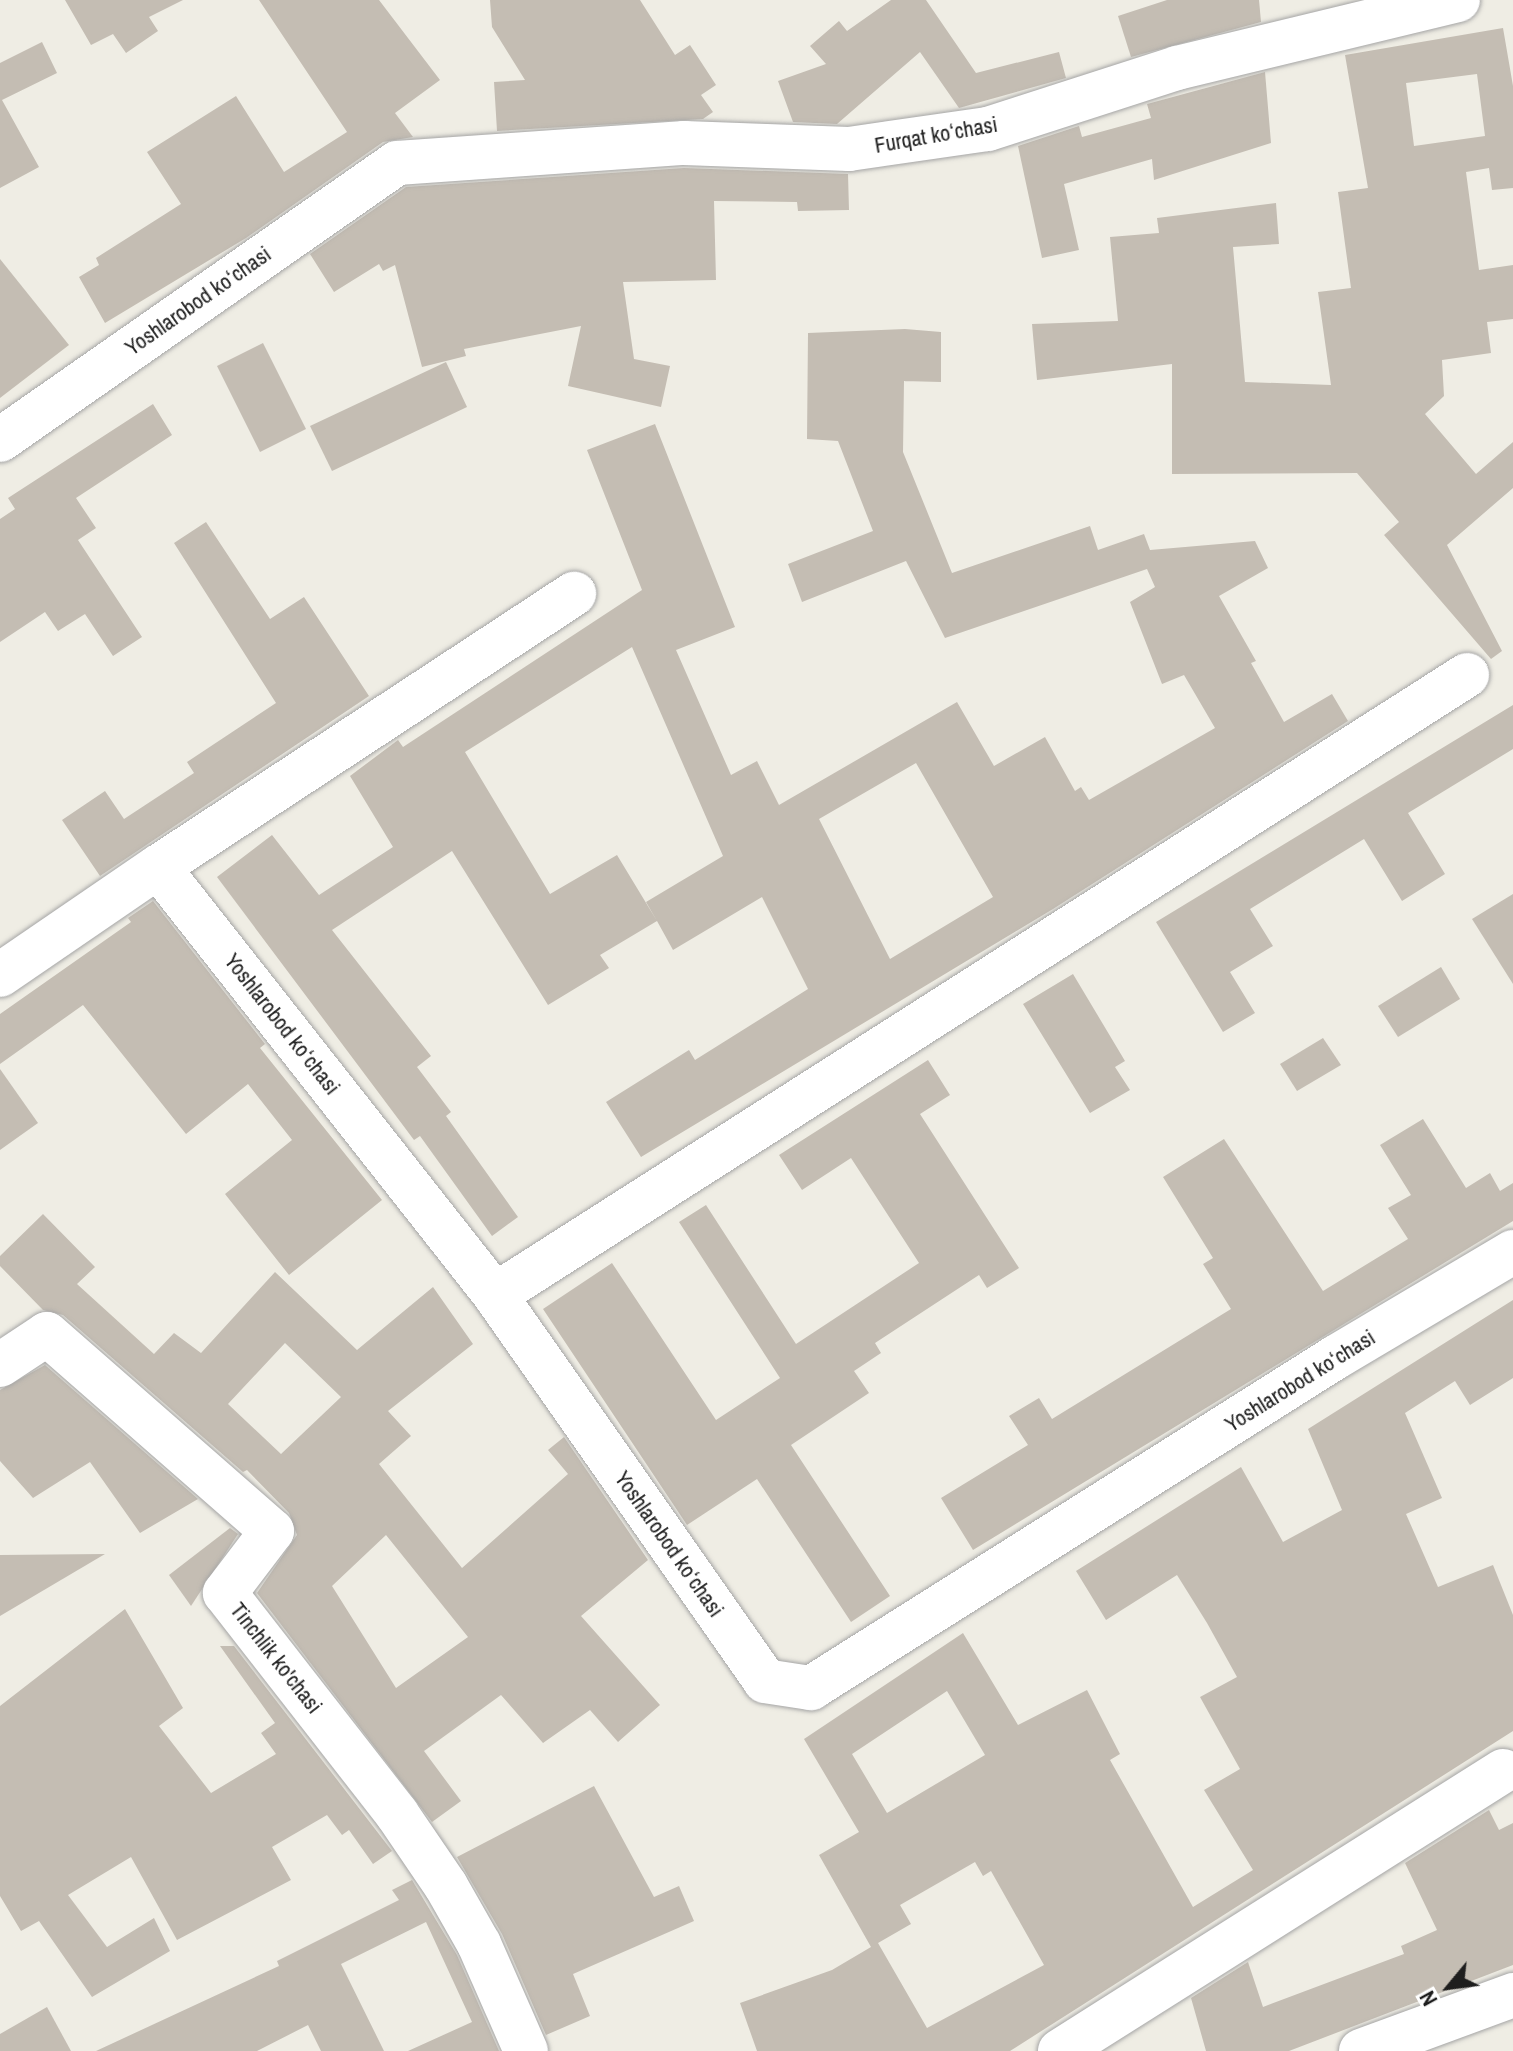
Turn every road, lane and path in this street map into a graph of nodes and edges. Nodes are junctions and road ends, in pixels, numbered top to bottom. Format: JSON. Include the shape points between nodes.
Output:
{"nodes":[{"id":1,"x":1458,"y":0,"type":"edge"},
{"id":2,"x":397,"y":163,"type":"joint"},
{"id":3,"x":0,"y":440,"type":"edge"},
{"id":4,"x":574,"y":594,"type":"dead end"},
{"id":5,"x":1467,"y":675,"type":"dead end"},
{"id":6,"x":158,"y":867,"type":"junction"},
{"id":7,"x":0,"y":975,"type":"edge"},
{"id":8,"x":1513,"y":1252,"type":"edge"},
{"id":9,"x":495,"y":1295,"type":"junction"},
{"id":10,"x":0,"y":1365,"type":"edge"},
{"id":11,"x":1503,"y":1771,"type":"dead end"},
{"id":12,"x":1510,"y":2003,"type":"edge"},
{"id":13,"x":526,"y":2051,"type":"edge"},
{"id":14,"x":1060,"y":2051,"type":"edge"},
{"id":15,"x":1361,"y":2051,"type":"edge"}],
"edges":[{"from":1,"to":2,"type":"street","name":"Furqat koʻchasi","via":[[1177,68],[973,131],[849,149],[684,143]]},
{"from":2,"to":3,"type":"street","name":"Yoshlarobod koʻchasi"},
{"from":4,"to":6,"type":"street"},
{"from":5,"to":9,"type":"street"},
{"from":6,"to":7,"type":"street"},
{"from":6,"to":9,"type":"street","name":"Yoshlarobod koʻchasi"},
{"from":8,"to":9,"type":"street","name":"Yoshlarobod koʻchasi","via":[[1336,1357],[811,1688],[765,1681]]},
{"from":10,"to":13,"type":"street","name":"Tinchlik ko'chasi","via":[[47,1334],[272,1531],[225,1593],[397,1814],[446,1886],[479,1944]]},
{"from":11,"to":14,"type":"street"},
{"from":12,"to":15,"type":"street"}]}
